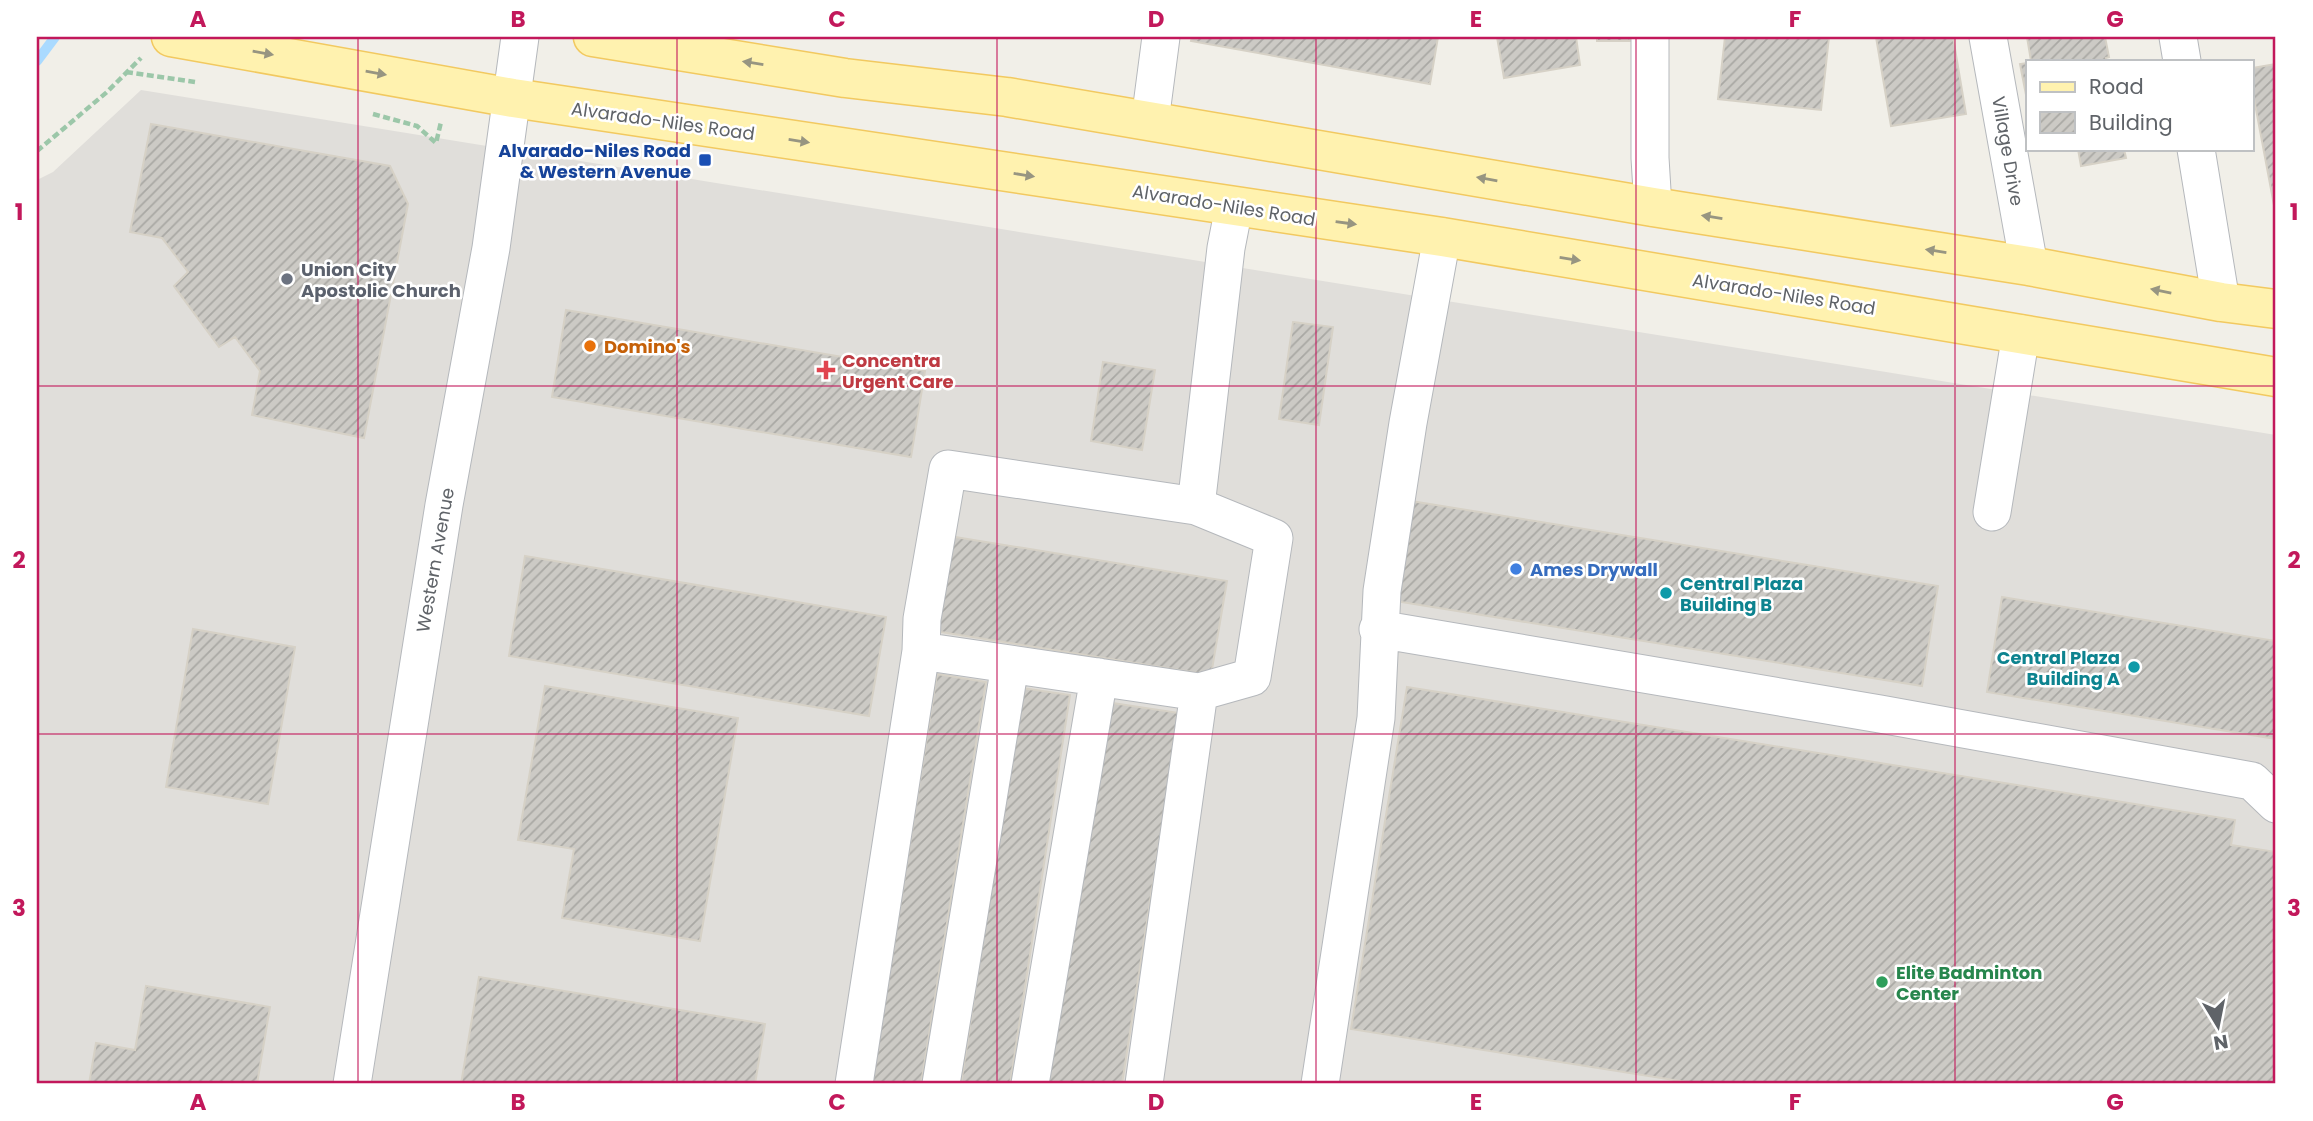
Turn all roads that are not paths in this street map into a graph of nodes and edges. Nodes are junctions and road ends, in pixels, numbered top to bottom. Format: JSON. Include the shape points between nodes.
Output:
{"nodes":[{"id":1,"x":520,"y":37,"type":"edge"},
{"id":2,"x":593,"y":37,"type":"edge"},
{"id":3,"x":1161,"y":37,"type":"edge"},
{"id":4,"x":1650,"y":37,"type":"edge"},
{"id":5,"x":1988,"y":37,"type":"edge"},
{"id":6,"x":2178,"y":37,"type":"edge"},
{"id":7,"x":157,"y":46,"type":"edge"},
{"id":8,"x":2182,"y":60,"type":"edge"},
{"id":9,"x":513,"y":98,"type":"junction"},
{"id":10,"x":1150,"y":121,"type":"junction"},
{"id":11,"x":2196,"y":150,"type":"edge"},
{"id":12,"x":1234,"y":206,"type":"junction"},
{"id":13,"x":1653,"y":207,"type":"junction"},
{"id":14,"x":1442,"y":237,"type":"junction"},
{"id":15,"x":2029,"y":266,"type":"junction"},
{"id":16,"x":2221,"y":302,"type":"junction"},
{"id":17,"x":2276,"y":309,"type":"edge"},
{"id":18,"x":2021,"y":334,"type":"junction"},
{"id":19,"x":2276,"y":377,"type":"edge"},
{"id":20,"x":1196,"y":506,"type":"junction"},
{"id":21,"x":1992,"y":512,"type":"dead end"},
{"id":22,"x":1378,"y":629,"type":"junction"},
{"id":23,"x":921,"y":651,"type":"junction"},
{"id":24,"x":1010,"y":664,"type":"junction"},
{"id":25,"x":1099,"y":677,"type":"junction"},
{"id":26,"x":1199,"y":692,"type":"junction"},
{"id":27,"x":2276,"y":804,"type":"edge"},
{"id":28,"x":352,"y":1084,"type":"edge"},
{"id":29,"x":854,"y":1084,"type":"edge"},
{"id":30,"x":941,"y":1084,"type":"edge"},
{"id":31,"x":1030,"y":1084,"type":"edge"},
{"id":32,"x":1144,"y":1084,"type":"edge"},
{"id":33,"x":1320,"y":1084,"type":"edge"}],
"edges":[{"from":1,"to":9,"type":"street","name":"Western Avenue"},
{"from":10,"to":2,"type":"main road","one_way":true},
{"from":3,"to":10,"type":"street"},
{"from":4,"to":13,"type":"street"},
{"from":5,"to":15,"type":"street","name":"Village Drive"},
{"from":6,"to":8,"type":"street"},
{"from":7,"to":9,"type":"main road","name":"Alvarado-Niles Road","one_way":true},
{"from":9,"to":12,"type":"main road","name":"Alvarado-Niles Road","one_way":true},
{"from":9,"to":28,"type":"street","name":"Western Avenue"},
{"from":13,"to":10,"type":"main road","one_way":true},
{"from":11,"to":16,"type":"street"},
{"from":12,"to":14,"type":"main road","name":"Alvarado-Niles Road","one_way":true},
{"from":12,"to":20,"type":"street"},
{"from":15,"to":13,"type":"main road","one_way":true},
{"from":14,"to":18,"type":"main road","name":"Alvarado-Niles Road","one_way":true},
{"from":14,"to":22,"type":"street"},
{"from":16,"to":15,"type":"main road","one_way":true},
{"from":16,"to":17,"type":"main road"},
{"from":18,"to":19,"type":"main road","name":"Alvarado-Niles Road"},
{"from":18,"to":21,"type":"street"},
{"from":20,"to":23,"type":"street","via":[[948,469],[922,619]]},
{"from":20,"to":26,"type":"street","via":[[1274,538],[1252,677]]},
{"from":22,"to":27,"type":"street","via":[[2252,781]]},
{"from":22,"to":33,"type":"street","via":[[1376,718]]},
{"from":23,"to":24,"type":"street"},
{"from":23,"to":29,"type":"street"},
{"from":24,"to":25,"type":"street"},
{"from":24,"to":30,"type":"street"},
{"from":25,"to":26,"type":"street"},
{"from":25,"to":31,"type":"street"},
{"from":26,"to":32,"type":"street"}]}
